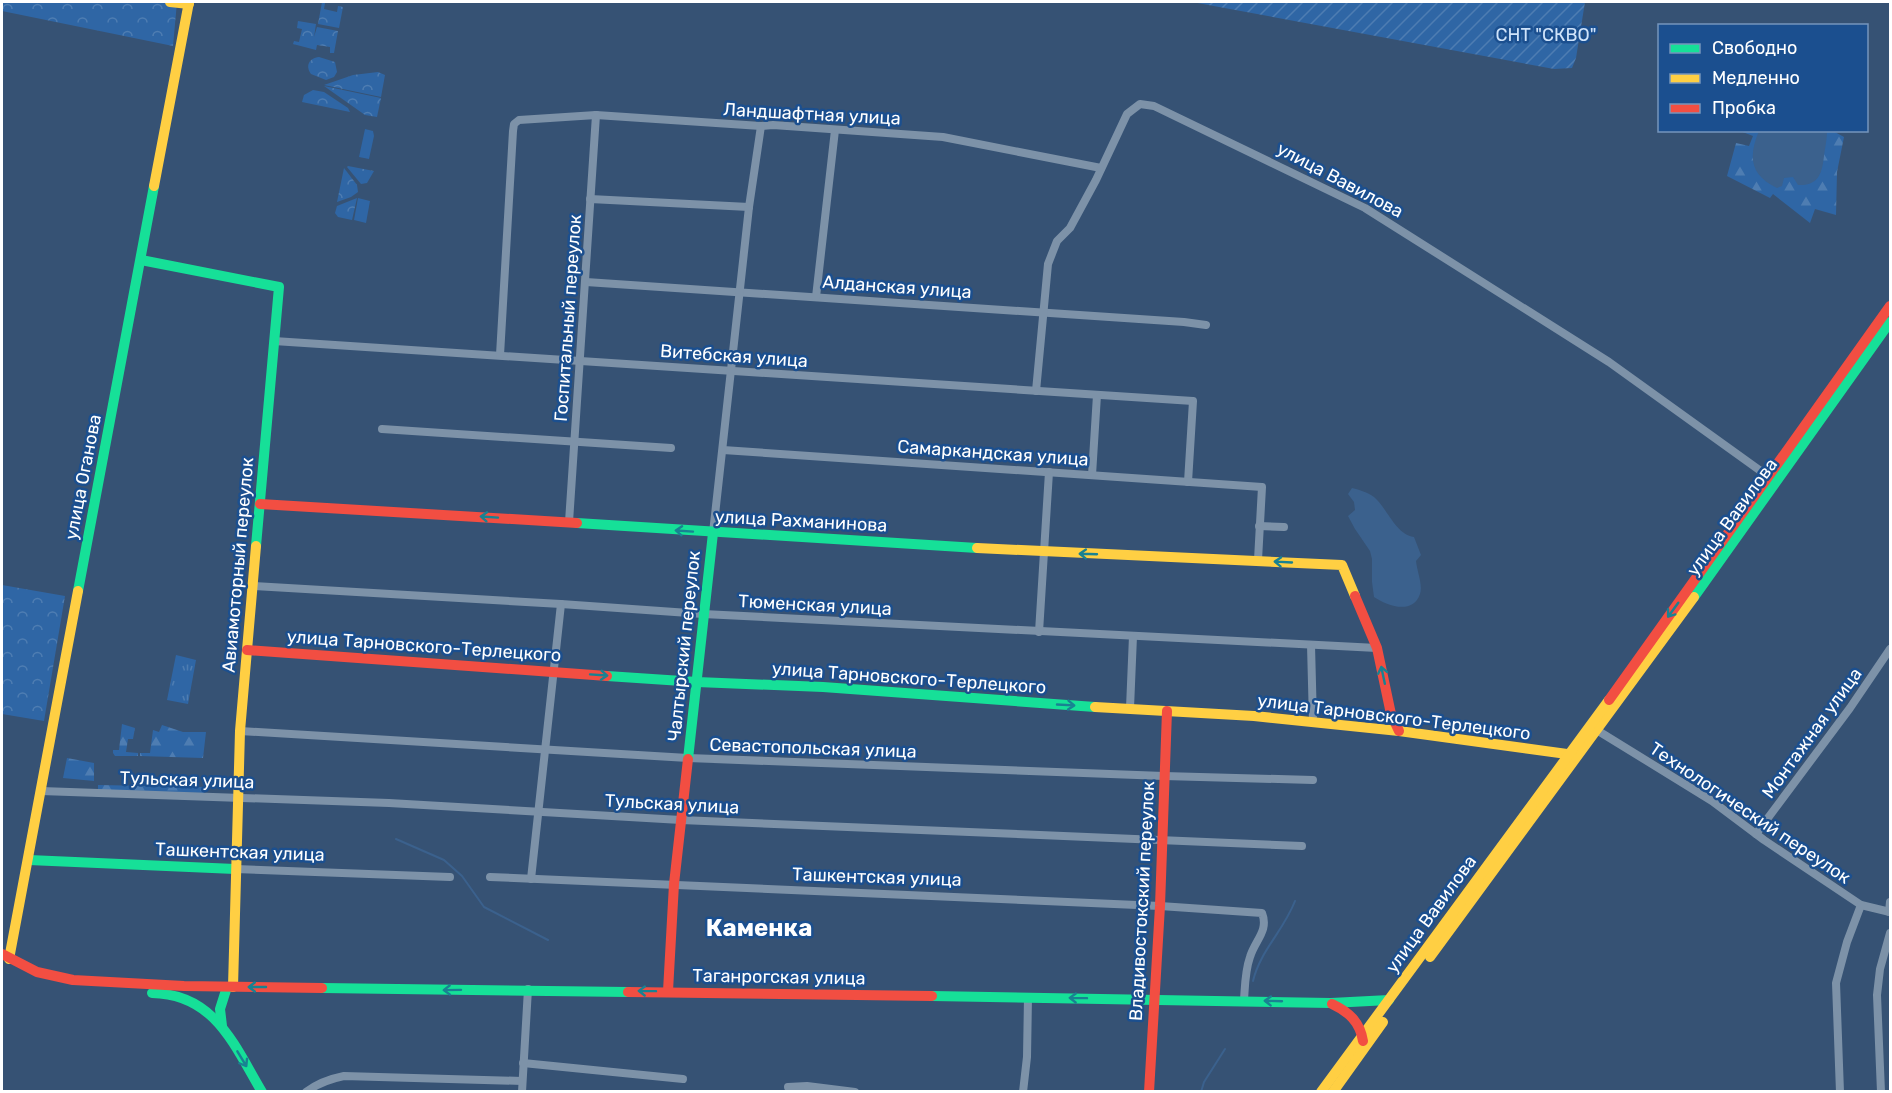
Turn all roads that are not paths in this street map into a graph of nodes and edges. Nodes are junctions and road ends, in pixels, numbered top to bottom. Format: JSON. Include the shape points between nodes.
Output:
{"nodes":[{"id":1,"x":170,"y":2,"type":"edge"},
{"id":2,"x":189,"y":3,"type":"edge"},
{"id":3,"x":596,"y":115,"type":"junction"},
{"id":4,"x":761,"y":126,"type":"junction"},
{"id":5,"x":835,"y":130,"type":"junction"},
{"id":6,"x":1101,"y":168,"type":"junction"},
{"id":7,"x":590,"y":199,"type":"junction"},
{"id":8,"x":749,"y":207,"type":"junction"},
{"id":9,"x":141,"y":260,"type":"junction"},
{"id":10,"x":586,"y":282,"type":"junction"},
{"id":11,"x":739,"y":291,"type":"junction"},
{"id":12,"x":816,"y":297,"type":"junction"},
{"id":13,"x":1890,"y":306,"type":"edge"},
{"id":14,"x":1042,"y":312,"type":"junction"},
{"id":15,"x":1890,"y":322,"type":"edge"},
{"id":16,"x":1206,"y":325,"type":"dead end"},
{"id":17,"x":274,"y":341,"type":"junction"},
{"id":18,"x":500,"y":355,"type":"junction"},
{"id":19,"x":580,"y":360,"type":"junction"},
{"id":20,"x":730,"y":372,"type":"junction"},
{"id":21,"x":1036,"y":391,"type":"junction"},
{"id":22,"x":1097,"y":395,"type":"junction"},
{"id":23,"x":382,"y":429,"type":"dead end"},
{"id":24,"x":575,"y":443,"type":"junction"},
{"id":25,"x":670,"y":448,"type":"dead end"},
{"id":26,"x":723,"y":450,"type":"junction"},
{"id":27,"x":1049,"y":472,"type":"junction"},
{"id":28,"x":1092,"y":475,"type":"junction"},
{"id":29,"x":1769,"y":477,"type":"junction"},
{"id":30,"x":1188,"y":482,"type":"junction"},
{"id":31,"x":260,"y":504,"type":"junction"},
{"id":32,"x":569,"y":522,"type":"junction"},
{"id":33,"x":1259,"y":526,"type":"junction"},
{"id":34,"x":1284,"y":527,"type":"dead end"},
{"id":35,"x":714,"y":533,"type":"junction"},
{"id":36,"x":1044,"y":552,"type":"junction"},
{"id":37,"x":1258,"y":560,"type":"junction"},
{"id":38,"x":252,"y":586,"type":"junction"},
{"id":39,"x":561,"y":604,"type":"junction"},
{"id":40,"x":703,"y":614,"type":"junction"},
{"id":41,"x":1039,"y":632,"type":"junction"},
{"id":42,"x":1133,"y":636,"type":"junction"},
{"id":43,"x":1311,"y":645,"type":"junction"},
{"id":44,"x":1377,"y":648,"type":"junction"},
{"id":45,"x":1890,"y":649,"type":"edge"},
{"id":46,"x":247,"y":650,"type":"junction"},
{"id":47,"x":554,"y":671,"type":"junction"},
{"id":48,"x":697,"y":682,"type":"junction"},
{"id":49,"x":1130,"y":708,"type":"junction"},
{"id":50,"x":1167,"y":711,"type":"junction"},
{"id":51,"x":1313,"y":722,"type":"junction"},
{"id":52,"x":1593,"y":728,"type":"junction"},
{"id":53,"x":240,"y":731,"type":"junction"},
{"id":54,"x":1399,"y":731,"type":"junction"},
{"id":55,"x":546,"y":749,"type":"junction"},
{"id":56,"x":1571,"y":757,"type":"junction"},
{"id":57,"x":688,"y":758,"type":"junction"},
{"id":58,"x":1164,"y":777,"type":"junction"},
{"id":59,"x":1313,"y":780,"type":"dead end"},
{"id":60,"x":41,"y":791,"type":"junction"},
{"id":61,"x":237,"y":796,"type":"junction"},
{"id":62,"x":538,"y":811,"type":"junction"},
{"id":63,"x":681,"y":820,"type":"junction"},
{"id":64,"x":1756,"y":834,"type":"junction"},
{"id":65,"x":1162,"y":840,"type":"junction"},
{"id":66,"x":1302,"y":846,"type":"dead end"},
{"id":67,"x":28,"y":860,"type":"junction"},
{"id":68,"x":235,"y":869,"type":"junction"},
{"id":69,"x":450,"y":877,"type":"dead end"},
{"id":70,"x":490,"y":877,"type":"dead end"},
{"id":71,"x":531,"y":879,"type":"junction"},
{"id":72,"x":674,"y":884,"type":"junction"},
{"id":73,"x":1890,"y":902,"type":"edge"},
{"id":74,"x":1861,"y":905,"type":"junction"},
{"id":75,"x":1160,"y":906,"type":"junction"},
{"id":76,"x":1890,"y":912,"type":"edge"},
{"id":77,"x":1890,"y":933,"type":"edge"},
{"id":78,"x":5,"y":961,"type":"edge"},
{"id":79,"x":230,"y":987,"type":"junction"},
{"id":80,"x":528,"y":989,"type":"junction"},
{"id":81,"x":668,"y":991,"type":"junction"},
{"id":82,"x":1028,"y":997,"type":"junction"},
{"id":83,"x":1389,"y":999,"type":"junction"},
{"id":84,"x":1153,"y":1000,"type":"junction"},
{"id":85,"x":1244,"y":1000,"type":"junction"},
{"id":86,"x":1331,"y":1003,"type":"junction"},
{"id":87,"x":222,"y":1026,"type":"junction"},
{"id":88,"x":1363,"y":1035,"type":"junction"},
{"id":89,"x":1363,"y":1048,"type":"junction"},
{"id":90,"x":523,"y":1063,"type":"junction"},
{"id":91,"x":682,"y":1079,"type":"dead end"},
{"id":92,"x":522,"y":1081,"type":"junction"},
{"id":93,"x":788,"y":1087,"type":"dead end"},
{"id":94,"x":262,"y":1092,"type":"edge"},
{"id":95,"x":306,"y":1092,"type":"edge"},
{"id":96,"x":522,"y":1092,"type":"edge"},
{"id":97,"x":855,"y":1092,"type":"edge"},
{"id":98,"x":1023,"y":1092,"type":"edge"},
{"id":99,"x":1149,"y":1092,"type":"edge"},
{"id":100,"x":1321,"y":1092,"type":"edge"},
{"id":101,"x":1333,"y":1092,"type":"edge"},
{"id":102,"x":1840,"y":1092,"type":"edge"},
{"id":103,"x":1881,"y":1092,"type":"edge"}],
"edges":[{"from":1,"to":2,"type":"main road"},
{"from":2,"to":9,"type":"main road","name":"улица Оганова"},
{"from":3,"to":4,"type":"street","name":"Ландшафтная улица"},
{"from":3,"to":7,"type":"street","name":"Госпитальный переулок"},
{"from":3,"to":18,"type":"street","name":"Ландшафтная улица","via":[[519,120],[514,124]]},
{"from":4,"to":5,"type":"street","name":"Ландшафтная улица"},
{"from":4,"to":8,"type":"street","name":"Чалтырский переулок"},
{"from":5,"to":6,"type":"street","name":"Ландшафтная улица","via":[[943,137]]},
{"from":5,"to":12,"type":"street"},
{"from":6,"to":14,"type":"street","name":"улица Вавилова","via":[[1070,228],[1057,241],[1048,264]]},
{"from":6,"to":29,"type":"street","name":"улица Вавилова","via":[[1127,114],[1140,104],[1154,106],[1365,208],[1609,362]]},
{"from":7,"to":8,"type":"street"},
{"from":7,"to":10,"type":"street","name":"Госпитальный переулок"},
{"from":8,"to":11,"type":"street","name":"Чалтырский переулок"},
{"from":9,"to":17,"type":"main road","name":"Авиамоторный переулок","via":[[279,287]]},
{"from":9,"to":60,"type":"main road","name":"улица Оганова"},
{"from":10,"to":11,"type":"street","name":"Алданская улица"},
{"from":10,"to":19,"type":"street","name":"Госпитальный переулок"},
{"from":11,"to":12,"type":"street","name":"Алданская улица"},
{"from":11,"to":20,"type":"street","name":"Чалтырский переулок"},
{"from":12,"to":14,"type":"street","name":"Алданская улица"},
{"from":13,"to":29,"type":"main road","name":"улица Вавилова"},
{"from":14,"to":16,"type":"street","name":"Алданская улица"},
{"from":14,"to":21,"type":"street","name":"улица Вавилова"},
{"from":15,"to":52,"type":"main road","name":"улица Вавилова","via":[[1770,492]]},
{"from":17,"to":18,"type":"street","name":"Витебская улица"},
{"from":17,"to":31,"type":"main road","name":"Авиамоторный переулок"},
{"from":18,"to":19,"type":"street","name":"Витебская улица"},
{"from":19,"to":20,"type":"street","name":"Витебская улица"},
{"from":19,"to":24,"type":"street","name":"Госпитальный переулок"},
{"from":20,"to":21,"type":"street","name":"Витебская улица"},
{"from":20,"to":26,"type":"street","name":"Чалтырский переулок"},
{"from":21,"to":22,"type":"street","name":"Витебская улица"},
{"from":22,"to":28,"type":"street"},
{"from":22,"to":30,"type":"street","name":"Витебская улица","via":[[1193,401]]},
{"from":23,"to":24,"type":"street"},
{"from":24,"to":25,"type":"street"},
{"from":24,"to":32,"type":"street","name":"Госпитальный переулок"},
{"from":26,"to":27,"type":"street","name":"Самаркандская улица"},
{"from":26,"to":35,"type":"street","name":"Чалтырский переулок"},
{"from":27,"to":28,"type":"street","name":"Самаркандская улица"},
{"from":27,"to":36,"type":"street"},
{"from":28,"to":30,"type":"street","name":"Самаркандская улица"},
{"from":29,"to":52,"type":"main road","name":"улица Вавилова","one_way":true},
{"from":30,"to":33,"type":"street","name":"Самаркандская улица","via":[[1262,487]]},
{"from":32,"to":31,"type":"main road","name":"улица Рахманинова","one_way":true},
{"from":31,"to":38,"type":"main road","name":"Авиамоторный переулок"},
{"from":35,"to":32,"type":"main road","name":"улица Рахманинова","one_way":true},
{"from":33,"to":34,"type":"street"},
{"from":33,"to":37,"type":"street"},
{"from":35,"to":36,"type":"main road","name":"улица Рахманинова"},
{"from":35,"to":40,"type":"main road","name":"Чалтырский переулок"},
{"from":37,"to":36,"type":"main road","name":"улица Рахманинова","one_way":true},
{"from":36,"to":41,"type":"street"},
{"from":44,"to":37,"type":"main road","name":"улица Рахманинова","one_way":true,"via":[[1342,565]]},
{"from":38,"to":39,"type":"street","name":"Тюменская улица"},
{"from":38,"to":46,"type":"main road","name":"Авиамоторный переулок"},
{"from":39,"to":40,"type":"street","name":"Тюменская улица"},
{"from":39,"to":47,"type":"street"},
{"from":40,"to":41,"type":"street","name":"Тюменская улица"},
{"from":40,"to":48,"type":"main road","name":"Чалтырский переулок"},
{"from":41,"to":42,"type":"street","name":"Тюменская улица"},
{"from":42,"to":43,"type":"street","name":"Тюменская улица"},
{"from":42,"to":49,"type":"street"},
{"from":43,"to":44,"type":"street","name":"Тюменская улица"},
{"from":43,"to":51,"type":"street"},
{"from":54,"to":44,"type":"main road","one_way":true,"via":[[1391,714]]},
{"from":45,"to":64,"type":"street","name":"Монтажная улица"},
{"from":46,"to":47,"type":"main road","name":"улица Тарновского-Терлецкого"},
{"from":46,"to":53,"type":"main road","name":"Авиамоторный переулок"},
{"from":47,"to":48,"type":"main road","name":"улица Тарновского-Терлецкого","one_way":true},
{"from":47,"to":55,"type":"street"},
{"from":48,"to":49,"type":"main road","name":"улица Тарновского-Терлецкого","one_way":true},
{"from":48,"to":57,"type":"main road","name":"Чалтырский переулок"},
{"from":49,"to":50,"type":"main road","name":"улица Тарновского-Терлецкого"},
{"from":50,"to":51,"type":"main road","name":"улица Тарновского-Терлецкого"},
{"from":50,"to":58,"type":"main road","name":"Владивостокский переулок"},
{"from":51,"to":54,"type":"main road","name":"улица Тарновского-Терлецкого"},
{"from":52,"to":56,"type":"main road","name":"улица Вавилова"},
{"from":52,"to":64,"type":"street","name":"Технологический переулок","via":[[1712,801]]},
{"from":53,"to":55,"type":"street","name":"Севастопольская улица"},
{"from":53,"to":61,"type":"main road","name":"Авиамоторный переулок"},
{"from":54,"to":56,"type":"main road","name":"улица Тарновского-Терлецкого"},
{"from":55,"to":57,"type":"street","name":"Севастопольская улица"},
{"from":55,"to":62,"type":"street"},
{"from":56,"to":83,"type":"main road","name":"улица Вавилова"},
{"from":56,"to":89,"type":"main road","name":"улица Вавилова"},
{"from":57,"to":58,"type":"street","name":"Севастопольская улица"},
{"from":57,"to":63,"type":"main road","name":"Чалтырский переулок"},
{"from":58,"to":59,"type":"street","name":"Севастопольская улица"},
{"from":58,"to":65,"type":"main road","name":"Владивостокский переулок"},
{"from":60,"to":61,"type":"street","name":"Тульская улица"},
{"from":60,"to":67,"type":"main road","name":"улица Оганова"},
{"from":61,"to":62,"type":"street","name":"Тульская улица"},
{"from":61,"to":68,"type":"main road","name":"Авиамоторный переулок"},
{"from":62,"to":63,"type":"street","name":"Тульская улица"},
{"from":62,"to":71,"type":"street"},
{"from":63,"to":65,"type":"street","name":"Тульская улица"},
{"from":63,"to":72,"type":"main road","name":"Чалтырский переулок"},
{"from":64,"to":74,"type":"street","name":"Технологический переулок"},
{"from":65,"to":66,"type":"street","name":"Тульская улица"},
{"from":65,"to":75,"type":"main road","name":"Владивостокский переулок"},
{"from":67,"to":68,"type":"main road","name":"Ташкентская улица"},
{"from":67,"to":78,"type":"main road","name":"улица Оганова"},
{"from":68,"to":69,"type":"street","name":"Ташкентская улица"},
{"from":68,"to":79,"type":"main road","name":"Авиамоторный переулок"},
{"from":70,"to":71,"type":"street","name":"Ташкентская улица"},
{"from":71,"to":72,"type":"street","name":"Ташкентская улица"},
{"from":72,"to":75,"type":"street","name":"Ташкентская улица"},
{"from":72,"to":81,"type":"main road","name":"Чалтырский переулок"},
{"from":73,"to":76,"type":"street","name":"Технологический переулок"},
{"from":74,"to":76,"type":"street","name":"Технологический переулок"},
{"from":74,"to":102,"type":"street","via":[[1836,983]]},
{"from":75,"to":84,"type":"main road","name":"Владивостокский переулок"},
{"from":75,"to":85,"type":"street","name":"Ташкентская улица","via":[[1262,913],[1264,932],[1250,956]]},
{"from":77,"to":103,"type":"street","via":[[1877,995]]},
{"from":78,"to":79,"type":"main road","name":"Таганрогская улица","via":[[73,980]]},
{"from":78,"to":87,"type":"main road","via":[[34,979],[72,988],[166,993],[187,998],[202,1006]]},
{"from":80,"to":79,"type":"main road","name":"Таганрогская улица","one_way":true},
{"from":79,"to":87,"type":"main road","via":[[220,1009]]},
{"from":81,"to":80,"type":"main road","name":"Таганрогская улица","one_way":true},
{"from":80,"to":90,"type":"street"},
{"from":81,"to":82,"type":"main road","name":"Таганрогская улица"},
{"from":84,"to":82,"type":"main road","name":"Таганрогская улица","one_way":true},
{"from":82,"to":98,"type":"street"},
{"from":83,"to":86,"type":"main road","name":"Таганрогская улица"},
{"from":83,"to":88,"type":"main road","name":"улица Вавилова"},
{"from":84,"to":85,"type":"main road","name":"Таганрогская улица"},
{"from":84,"to":99,"type":"main road","name":"Владивостокский переулок"},
{"from":86,"to":85,"type":"main road","name":"Таганрогская улица","one_way":true},
{"from":86,"to":88,"type":"main road","via":[[1348,1011]]},
{"from":87,"to":94,"type":"main road","one_way":true},
{"from":88,"to":89,"type":"main road"},
{"from":88,"to":100,"type":"main road","name":"улица Вавилова"},
{"from":89,"to":101,"type":"main road","name":"улица Вавилова"},
{"from":90,"to":91,"type":"street"},
{"from":90,"to":92,"type":"street"},
{"from":92,"to":95,"type":"street","via":[[344,1076],[316,1084]]},
{"from":92,"to":96,"type":"street"},
{"from":93,"to":97,"type":"street"}]}
